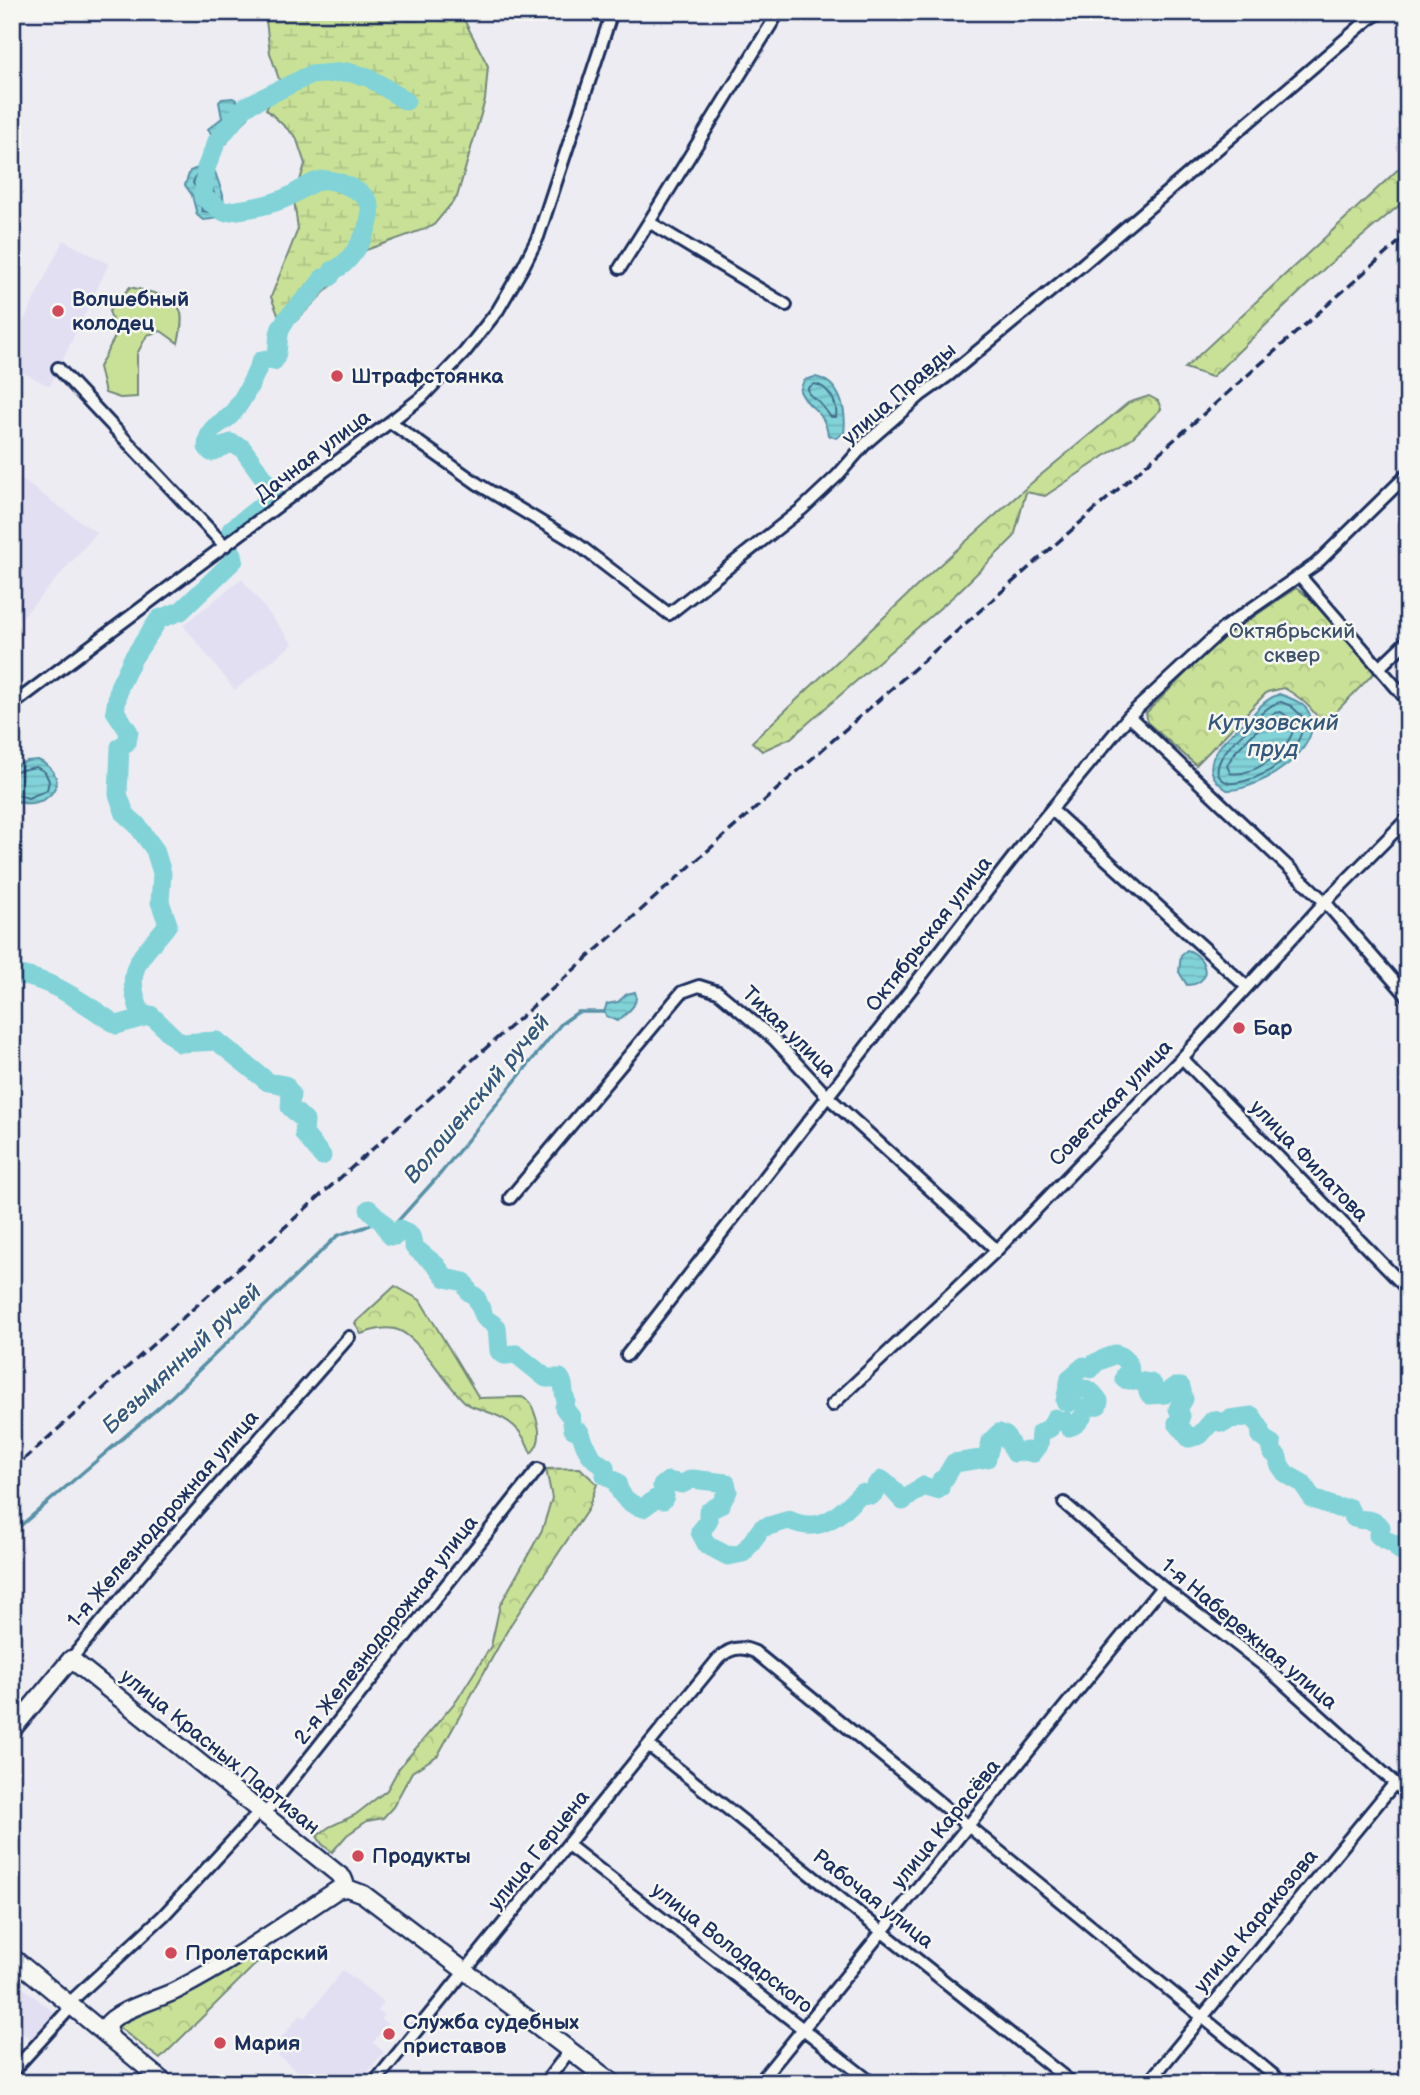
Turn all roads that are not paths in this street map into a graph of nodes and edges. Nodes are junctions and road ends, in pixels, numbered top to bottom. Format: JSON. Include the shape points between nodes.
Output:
{"nodes":[{"id":1,"x":612,"y":12,"type":"edge"},
{"id":2,"x":774,"y":12,"type":"edge"},
{"id":3,"x":1381,"y":12,"type":"edge"},
{"id":4,"x":649,"y":222,"type":"junction"},
{"id":5,"x":620,"y":268,"type":"dead end"},
{"id":6,"x":786,"y":305,"type":"dead end"},
{"id":7,"x":58,"y":368,"type":"dead end"},
{"id":8,"x":390,"y":422,"type":"junction"},
{"id":9,"x":1408,"y":474,"type":"edge"},
{"id":10,"x":225,"y":546,"type":"junction"},
{"id":11,"x":1300,"y":576,"type":"junction"},
{"id":12,"x":1408,"y":640,"type":"edge"},
{"id":13,"x":1379,"y":668,"type":"junction"},
{"id":14,"x":1408,"y":701,"type":"edge"},
{"id":15,"x":12,"y":705,"type":"edge"},
{"id":16,"x":1129,"y":716,"type":"junction"},
{"id":17,"x":1052,"y":810,"type":"junction"},
{"id":18,"x":1408,"y":818,"type":"edge"},
{"id":19,"x":1325,"y":902,"type":"junction"},
{"id":20,"x":1247,"y":987,"type":"junction"},
{"id":21,"x":1408,"y":997,"type":"edge"},
{"id":22,"x":1182,"y":1058,"type":"junction"},
{"id":23,"x":827,"y":1096,"type":"junction"},
{"id":24,"x":510,"y":1198,"type":"dead end"},
{"id":25,"x":997,"y":1250,"type":"junction"},
{"id":26,"x":1405,"y":1283,"type":"edge"},
{"id":27,"x":349,"y":1337,"type":"dead end"},
{"id":28,"x":627,"y":1355,"type":"dead end"},
{"id":29,"x":832,"y":1405,"type":"dead end"},
{"id":30,"x":538,"y":1469,"type":"dead end"},
{"id":31,"x":1064,"y":1503,"type":"dead end"},
{"id":32,"x":1162,"y":1587,"type":"junction"},
{"id":33,"x":71,"y":1659,"type":"junction"},
{"id":34,"x":12,"y":1730,"type":"edge"},
{"id":35,"x":649,"y":1746,"type":"junction"},
{"id":36,"x":1394,"y":1784,"type":"junction"},
{"id":37,"x":1408,"y":1795,"type":"edge"},
{"id":38,"x":262,"y":1813,"type":"junction"},
{"id":39,"x":968,"y":1827,"type":"junction"},
{"id":40,"x":568,"y":1845,"type":"junction"},
{"id":41,"x":343,"y":1883,"type":"junction"},
{"id":42,"x":884,"y":1931,"type":"junction"},
{"id":43,"x":12,"y":1957,"type":"edge"},
{"id":44,"x":466,"y":1969,"type":"junction"},
{"id":45,"x":73,"y":2006,"type":"junction"},
{"id":46,"x":132,"y":2009,"type":"junction"},
{"id":47,"x":1202,"y":2017,"type":"junction"},
{"id":48,"x":802,"y":2028,"type":"junction"},
{"id":49,"x":111,"y":2038,"type":"junction"},
{"id":50,"x":570,"y":2050,"type":"junction"},
{"id":51,"x":12,"y":2072,"type":"edge"},
{"id":52,"x":165,"y":2083,"type":"edge"},
{"id":53,"x":374,"y":2083,"type":"edge"},
{"id":54,"x":545,"y":2083,"type":"edge"},
{"id":55,"x":613,"y":2083,"type":"edge"},
{"id":56,"x":759,"y":2083,"type":"edge"},
{"id":57,"x":872,"y":2083,"type":"edge"},
{"id":58,"x":1072,"y":2083,"type":"edge"},
{"id":59,"x":1148,"y":2083,"type":"edge"},
{"id":60,"x":1283,"y":2083,"type":"edge"}],
"edges":[{"from":1,"to":8,"type":"street","name":"Дачная улица","via":[[538,237],[523,267],[498,310],[464,353],[422,397]]},
{"from":2,"to":4,"type":"street","via":[[775,18]]},
{"from":3,"to":8,"type":"street","name":"улица Правды","via":[[921,395],[802,509],[670,614],[576,543],[478,484]]},
{"from":4,"to":5,"type":"street"},
{"from":4,"to":6,"type":"street"},
{"from":7,"to":10,"type":"street"},
{"from":8,"to":10,"type":"street","name":"Дачная улица"},
{"from":9,"to":11,"type":"street","name":"Октябрьская улица"},
{"from":10,"to":15,"type":"street","name":"Дачная улица"},
{"from":11,"to":13,"type":"street"},
{"from":11,"to":16,"type":"street","name":"Октябрьская улица","via":[[1225,627]]},
{"from":12,"to":13,"type":"street"},
{"from":13,"to":14,"type":"street"},
{"from":16,"to":17,"type":"street","name":"Октябрьская улица"},
{"from":16,"to":19,"type":"street"},
{"from":17,"to":20,"type":"street"},
{"from":17,"to":23,"type":"street","name":"Октябрьская улица"},
{"from":18,"to":19,"type":"street","name":"Советская улица"},
{"from":19,"to":20,"type":"street","name":"Советская улица"},
{"from":19,"to":21,"type":"street"},
{"from":20,"to":22,"type":"street","name":"Советская улица"},
{"from":22,"to":25,"type":"street","name":"Советская улица"},
{"from":22,"to":26,"type":"street","name":"улица Филатова"},
{"from":23,"to":24,"type":"street","name":"Тихая улица","via":[[775,1040],[718,992],[699,986],[682,992]]},
{"from":23,"to":25,"type":"street","name":"Тихая улица"},
{"from":23,"to":28,"type":"street","name":"Октябрьская улица"},
{"from":25,"to":29,"type":"street","name":"Советская улица"},
{"from":27,"to":33,"type":"street","name":"1-я Железнодорожная улица"},
{"from":30,"to":38,"type":"street","name":"2-я Железнодорожная улица"},
{"from":31,"to":32,"type":"street","name":"1-я Набережная улица"},
{"from":32,"to":36,"type":"street","name":"1-я Набережная улица","via":[[1266,1668]]},
{"from":32,"to":39,"type":"street","name":"улица Карасёва"},
{"from":33,"to":34,"type":"main road","name":"1-я Железнодорожная улица"},
{"from":33,"to":38,"type":"main road","name":"улица Красных Партизан"},
{"from":35,"to":39,"type":"street","name":"улица Герцена","via":[[718,1659],[746,1647]]},
{"from":35,"to":40,"type":"street","name":"улица Герцена"},
{"from":35,"to":42,"type":"street","name":"Рабочая улица"},
{"from":36,"to":37,"type":"street","name":"1-я Набережная улица"},
{"from":36,"to":47,"type":"street","name":"улица Каракозова"},
{"from":38,"to":41,"type":"main road","name":"улица Красных Партизан"},
{"from":38,"to":45,"type":"street","name":"2-я Железнодорожная улица"},
{"from":39,"to":42,"type":"street","name":"улица Карасёва"},
{"from":39,"to":47,"type":"street"},
{"from":40,"to":44,"type":"street","name":"улица Герцена"},
{"from":40,"to":48,"type":"street","name":"улица Володарского"},
{"from":41,"to":44,"type":"main road"},
{"from":41,"to":46,"type":"main road","via":[[211,1971]]},
{"from":42,"to":48,"type":"street","name":"улица Карасёва"},
{"from":42,"to":58,"type":"street","name":"Рабочая улица"},
{"from":43,"to":45,"type":"main road"},
{"from":44,"to":50,"type":"main road"},
{"from":44,"to":53,"type":"street","name":"улица Герцена"},
{"from":45,"to":46,"type":"main road","via":[[103,2012]]},
{"from":45,"to":49,"type":"main road"},
{"from":45,"to":51,"type":"street","name":"2-я Железнодорожная улица"},
{"from":46,"to":49,"type":"main road","via":[[107,2024]]},
{"from":47,"to":59,"type":"street","name":"улица Каракозова"},
{"from":47,"to":60,"type":"street"},
{"from":48,"to":56,"type":"street","name":"улица Карасёва"},
{"from":48,"to":57,"type":"street","name":"улица Володарского"},
{"from":49,"to":52,"type":"main road"},
{"from":50,"to":54,"type":"street"},
{"from":50,"to":55,"type":"main road"}]}
